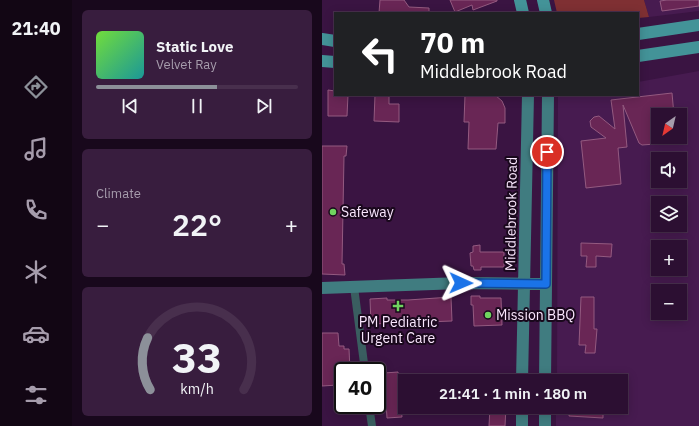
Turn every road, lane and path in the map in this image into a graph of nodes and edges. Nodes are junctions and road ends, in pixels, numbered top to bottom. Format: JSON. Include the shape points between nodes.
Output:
{"nodes":[{"id":1,"x":520,"y":0,"type":"edge"},
{"id":2,"x":543,"y":0,"type":"edge"},
{"id":3,"x":524,"y":12,"type":"edge"},
{"id":4,"x":546,"y":12,"type":"edge"},
{"id":5,"x":699,"y":25,"type":"edge"},
{"id":6,"x":639,"y":34,"type":"edge"},
{"id":7,"x":322,"y":39,"type":"edge"},
{"id":8,"x":334,"y":41,"type":"edge"},
{"id":9,"x":699,"y":47,"type":"edge"},
{"id":10,"x":639,"y":56,"type":"edge"},
{"id":11,"x":322,"y":61,"type":"edge"},
{"id":12,"x":334,"y":62,"type":"edge"},
{"id":13,"x":528,"y":96,"type":"edge"},
{"id":14,"x":548,"y":96,"type":"edge"},
{"id":15,"x":524,"y":284,"type":"junction"},
{"id":16,"x":546,"y":284,"type":"junction"},
{"id":17,"x":354,"y":287,"type":"junction"},
{"id":18,"x":322,"y":288,"type":"edge"},
{"id":19,"x":364,"y":362,"type":"edge"},
{"id":20,"x":522,"y":374,"type":"edge"},
{"id":21,"x":545,"y":374,"type":"edge"},
{"id":22,"x":370,"y":414,"type":"edge"},
{"id":23,"x":522,"y":414,"type":"edge"},
{"id":24,"x":545,"y":414,"type":"edge"},
{"id":25,"x":372,"y":426,"type":"edge"},
{"id":26,"x":522,"y":426,"type":"edge"},
{"id":27,"x":545,"y":426,"type":"edge"}],
"edges":[{"from":1,"to":3,"type":"main road"},
{"from":2,"to":4,"type":"main road"},
{"from":5,"to":6,"type":"main road"},
{"from":7,"to":8,"type":"main road"},
{"from":9,"to":10,"type":"main road"},
{"from":11,"to":12,"type":"main road"},
{"from":13,"to":15,"type":"main road","name":"Middlebrook Road"},
{"from":14,"to":16,"type":"main road"},
{"from":15,"to":16,"type":"main road"},
{"from":15,"to":17,"type":"main road","via":[[461,283]]},
{"from":15,"to":20,"type":"main road","name":"Middlebrook Road"},
{"from":16,"to":21,"type":"main road"},
{"from":17,"to":18,"type":"main road"},
{"from":17,"to":19,"type":"street"},
{"from":22,"to":25,"type":"street"},
{"from":23,"to":26,"type":"main road"},
{"from":24,"to":27,"type":"main road"}]}
